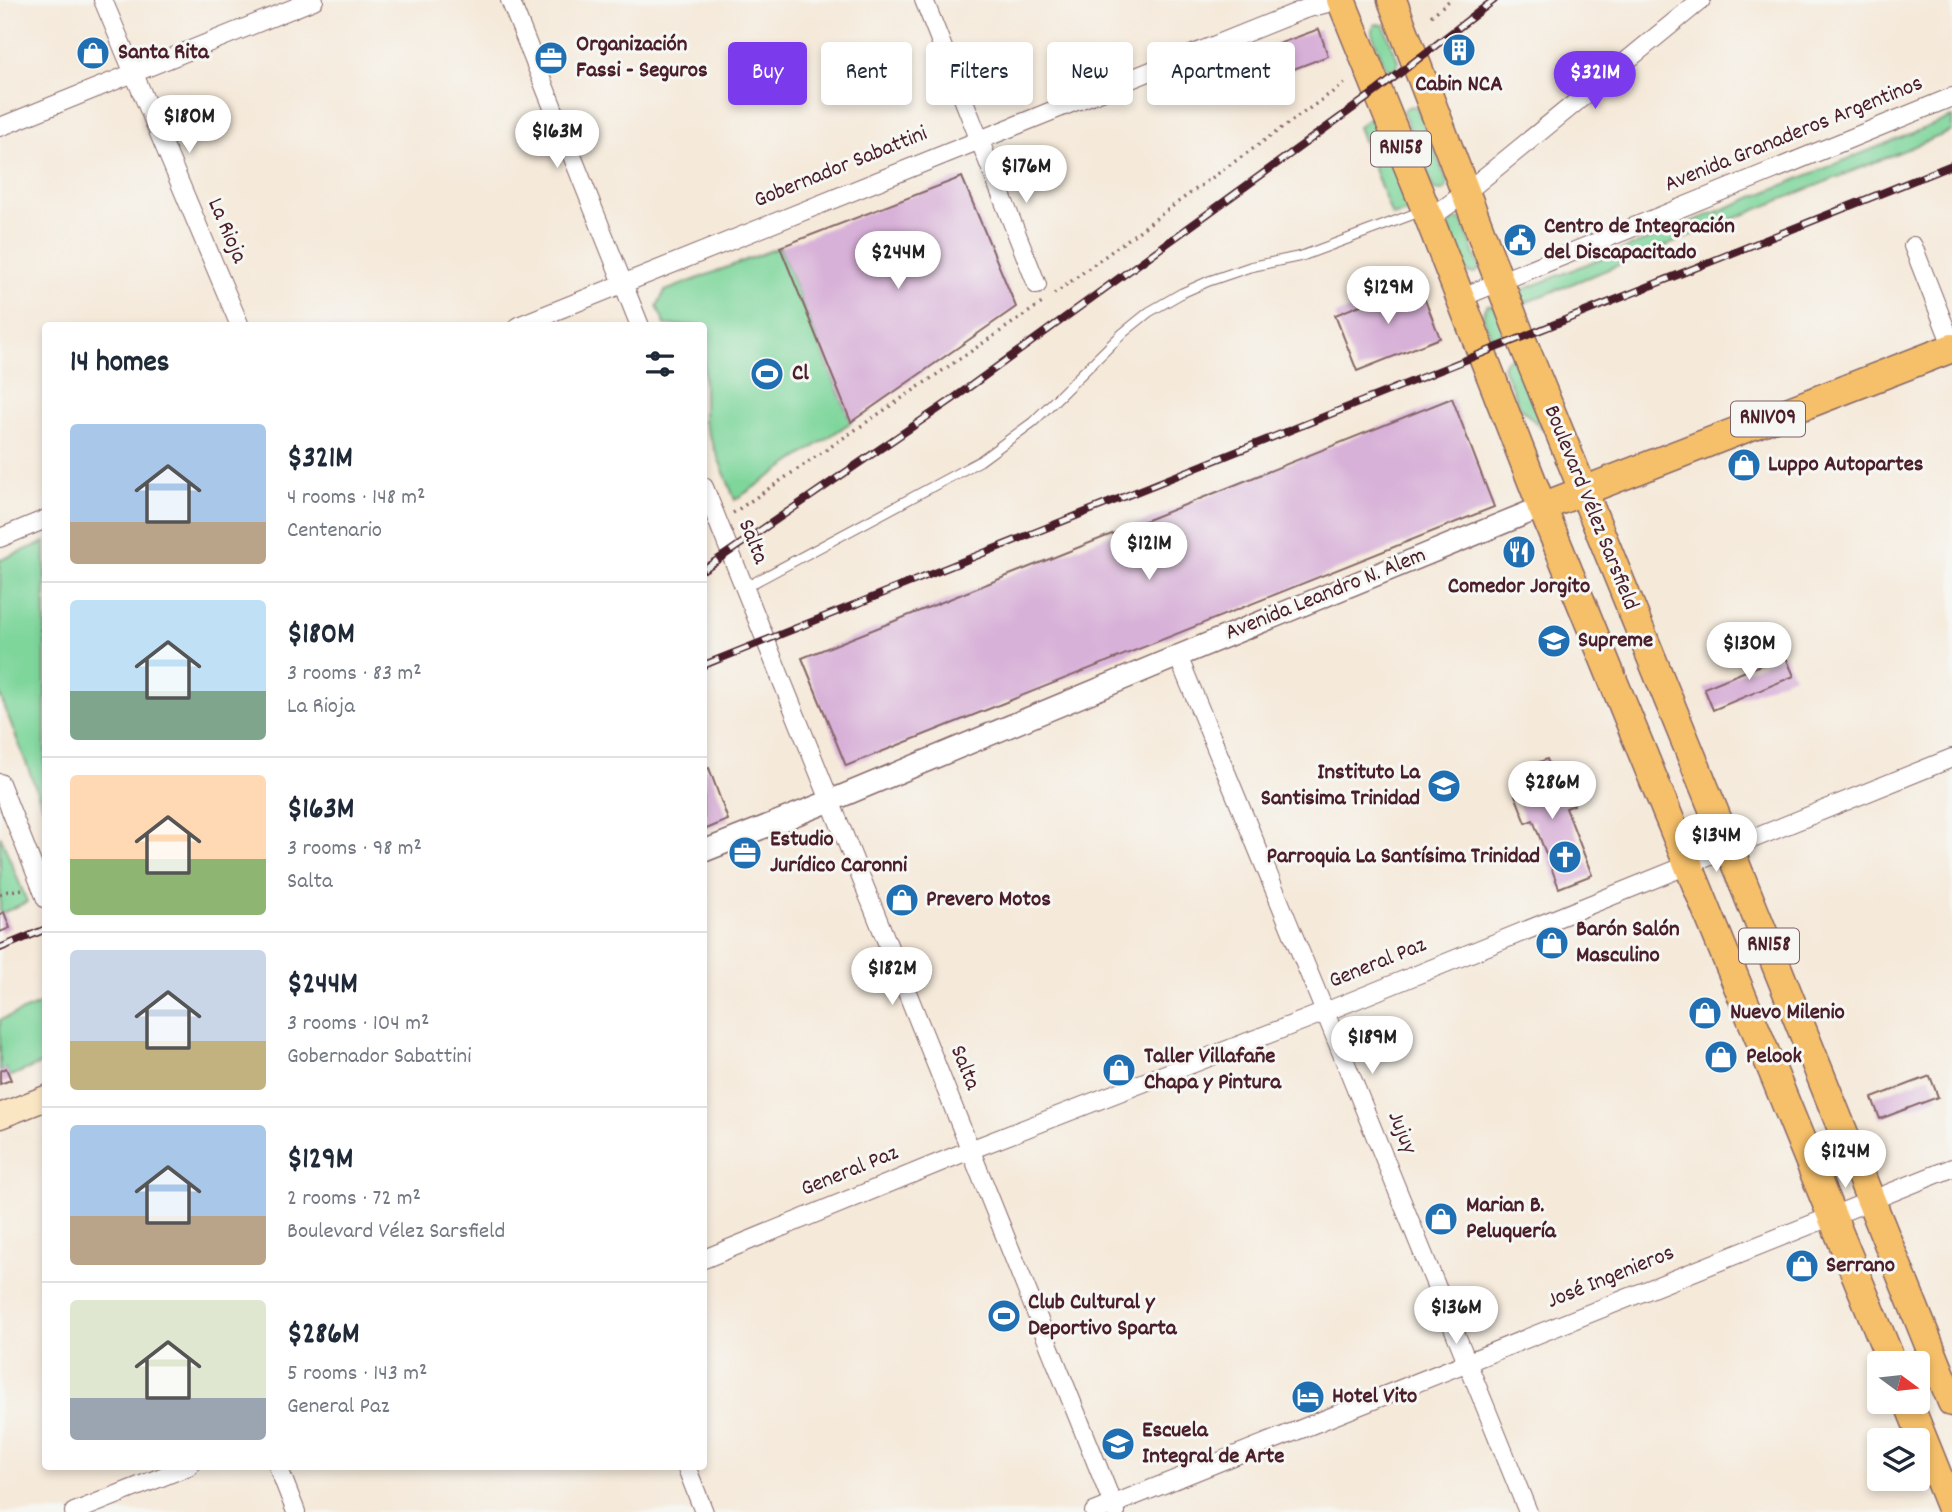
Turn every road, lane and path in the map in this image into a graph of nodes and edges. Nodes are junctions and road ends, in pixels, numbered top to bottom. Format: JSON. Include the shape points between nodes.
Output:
{"nodes":[{"id":1,"x":103,"y":0,"type":"edge"},
{"id":2,"x":314,"y":0,"type":"edge"},
{"id":3,"x":510,"y":0,"type":"edge"},
{"id":4,"x":924,"y":0,"type":"edge"},
{"id":5,"x":1340,"y":0,"type":"edge"},
{"id":6,"x":1392,"y":0,"type":"edge"},
{"id":7,"x":1450,"y":0,"type":"edge"},
{"id":8,"x":1700,"y":0,"type":"edge"},
{"id":9,"x":1431,"y":16,"type":"dead end"},
{"id":10,"x":133,"y":72,"type":"junction"},
{"id":11,"x":1952,"y":97,"type":"edge"},
{"id":12,"x":0,"y":127,"type":"edge"},
{"id":13,"x":980,"y":139,"type":"junction"},
{"id":14,"x":1465,"y":193,"type":"junction"},
{"id":15,"x":1427,"y":214,"type":"junction"},
{"id":16,"x":1913,"y":246,"type":"dead end"},
{"id":17,"x":1499,"y":282,"type":"junction"},
{"id":18,"x":623,"y":283,"type":"junction"},
{"id":19,"x":1037,"y":285,"type":"dead end"},
{"id":20,"x":1460,"y":298,"type":"junction"},
{"id":21,"x":238,"y":322,"type":"edge"},
{"id":22,"x":528,"y":322,"type":"edge"},
{"id":23,"x":638,"y":322,"type":"edge"},
{"id":24,"x":1952,"y":346,"type":"edge"},
{"id":25,"x":1584,"y":491,"type":"junction"},
{"id":26,"x":707,"y":495,"type":"edge"},
{"id":27,"x":1542,"y":507,"type":"junction"},
{"id":28,"x":42,"y":521,"type":"edge"},
{"id":29,"x":0,"y":538,"type":"edge"},
{"id":30,"x":744,"y":589,"type":"junction"},
{"id":31,"x":1178,"y":656,"type":"junction"},
{"id":32,"x":1952,"y":758,"type":"edge"},
{"id":33,"x":0,"y":783,"type":"edge"},
{"id":34,"x":830,"y":801,"type":"junction"},
{"id":35,"x":1729,"y":848,"type":"junction"},
{"id":36,"x":707,"y":850,"type":"edge"},
{"id":37,"x":1689,"y":864,"type":"junction"},
{"id":38,"x":42,"y":891,"type":"edge"},
{"id":39,"x":42,"y":894,"type":"edge"},
{"id":40,"x":0,"y":895,"type":"edge"},
{"id":41,"x":1325,"y":1012,"type":"junction"},
{"id":42,"x":42,"y":1100,"type":"edge"},
{"id":43,"x":0,"y":1116,"type":"edge"},
{"id":44,"x":970,"y":1150,"type":"junction"},
{"id":45,"x":1952,"y":1168,"type":"edge"},
{"id":46,"x":1871,"y":1200,"type":"junction"},
{"id":47,"x":1832,"y":1215,"type":"junction"},
{"id":48,"x":707,"y":1258,"type":"edge"},
{"id":49,"x":1887,"y":1351,"type":"edge"},
{"id":50,"x":1467,"y":1362,"type":"junction"},
{"id":51,"x":1952,"y":1402,"type":"edge"},
{"id":52,"x":1913,"y":1414,"type":"edge"},
{"id":53,"x":179,"y":1470,"type":"edge"},
{"id":54,"x":280,"y":1470,"type":"edge"},
{"id":55,"x":688,"y":1470,"type":"edge"},
{"id":56,"x":1114,"y":1508,"type":"edge"},
{"id":57,"x":1952,"y":1511,"type":"edge"},
{"id":58,"x":74,"y":1512,"type":"edge"},
{"id":59,"x":296,"y":1512,"type":"edge"},
{"id":60,"x":704,"y":1512,"type":"edge"},
{"id":61,"x":1094,"y":1512,"type":"edge"},
{"id":62,"x":1528,"y":1512,"type":"edge"}],
"edges":[{"from":1,"to":10,"type":"street","name":"La Rioja"},
{"from":2,"to":10,"type":"street"},
{"from":3,"to":18,"type":"street"},
{"from":4,"to":13,"type":"street"},
{"from":5,"to":13,"type":"street","name":"Gobernador Sabattini","via":[[1304,9]]},
{"from":5,"to":15,"type":"main road","name":"Boulevard Vélez Sarsfield","number":"RN158"},
{"from":6,"to":14,"type":"main road","name":"Boulevard Vélez Sarsfield","number":"RN158"},
{"from":7,"to":9,"type":"path"},
{"from":8,"to":14,"type":"street"},
{"from":10,"to":12,"type":"street"},
{"from":10,"to":21,"type":"street","name":"La Rioja"},
{"from":11,"to":17,"type":"street","name":"Avenida Granaderos Argentinos"},
{"from":13,"to":18,"type":"street","name":"Gobernador Sabattini"},
{"from":13,"to":19,"type":"street"},
{"from":14,"to":15,"type":"street"},
{"from":14,"to":17,"type":"main road","name":"Boulevard Vélez Sarsfield","number":"RN158"},
{"from":15,"to":20,"type":"main road","name":"Boulevard Vélez Sarsfield","number":"RN158"},
{"from":15,"to":30,"type":"lane","via":[[1302,256],[1250,267],[1182,293],[1122,332],[1032,422],[979,461]]},
{"from":16,"to":24,"type":"street"},
{"from":17,"to":20,"type":"street","name":"Avenida Granaderos Argentinos"},
{"from":17,"to":25,"type":"main road","name":"Boulevard Vélez Sarsfield","number":"RN158"},
{"from":18,"to":22,"type":"street","name":"Gobernador Sabattini"},
{"from":18,"to":23,"type":"street"},
{"from":20,"to":27,"type":"main road","name":"Boulevard Vélez Sarsfield","number":"RN158"},
{"from":24,"to":25,"type":"main road","name":"Avenida Leandro N. Alem","number":"RN1V09"},
{"from":25,"to":27,"type":"main road","name":"Avenida Leandro N. Alem","number":"RN1V09"},
{"from":25,"to":35,"type":"main road","name":"Boulevard Vélez Sarsfield","number":"RN158"},
{"from":26,"to":30,"type":"street","name":"Salta"},
{"from":27,"to":31,"type":"street","name":"Avenida Leandro N. Alem"},
{"from":27,"to":37,"type":"main road","name":"Boulevard Vélez Sarsfield","number":"RN158"},
{"from":28,"to":29,"type":"street"},
{"from":30,"to":34,"type":"street","name":"Salta"},
{"from":31,"to":34,"type":"street","name":"Avenida Leandro N. Alem"},
{"from":31,"to":41,"type":"street","name":"Jujuy"},
{"from":32,"to":35,"type":"street","name":"General Paz"},
{"from":33,"to":38,"type":"street"},
{"from":34,"to":36,"type":"street","name":"Avenida Leandro N. Alem"},
{"from":34,"to":44,"type":"street","name":"Salta"},
{"from":35,"to":37,"type":"street","name":"General Paz"},
{"from":35,"to":46,"type":"main road","name":"Boulevard Vélez Sarsfield","number":"RN158"},
{"from":37,"to":41,"type":"street","name":"General Paz"},
{"from":37,"to":47,"type":"main road","name":"Boulevard Vélez Sarsfield","number":"RN158"},
{"from":39,"to":40,"type":"path","via":[[8,891]]},
{"from":41,"to":44,"type":"street","name":"General Paz"},
{"from":41,"to":50,"type":"street","name":"Jujuy"},
{"from":42,"to":43,"type":"main road"},
{"from":44,"to":48,"type":"street","name":"General Paz"},
{"from":44,"to":56,"type":"street","name":"Salta"},
{"from":45,"to":46,"type":"street","name":"José Ingenieros"},
{"from":46,"to":47,"type":"street","name":"José Ingenieros"},
{"from":46,"to":51,"type":"main road","name":"Boulevard Vélez Sarsfield","number":"RN158"},
{"from":47,"to":49,"type":"main road","name":"Boulevard Vélez Sarsfield","number":"RN158"},
{"from":47,"to":50,"type":"street","name":"José Ingenieros"},
{"from":50,"to":56,"type":"street","name":"José Ingenieros"},
{"from":50,"to":62,"type":"street","name":"Jujuy"},
{"from":52,"to":57,"type":"main road"},
{"from":53,"to":58,"type":"street"},
{"from":54,"to":59,"type":"street"},
{"from":55,"to":60,"type":"street"},
{"from":56,"to":61,"type":"street","name":"José Ingenieros"}]}
